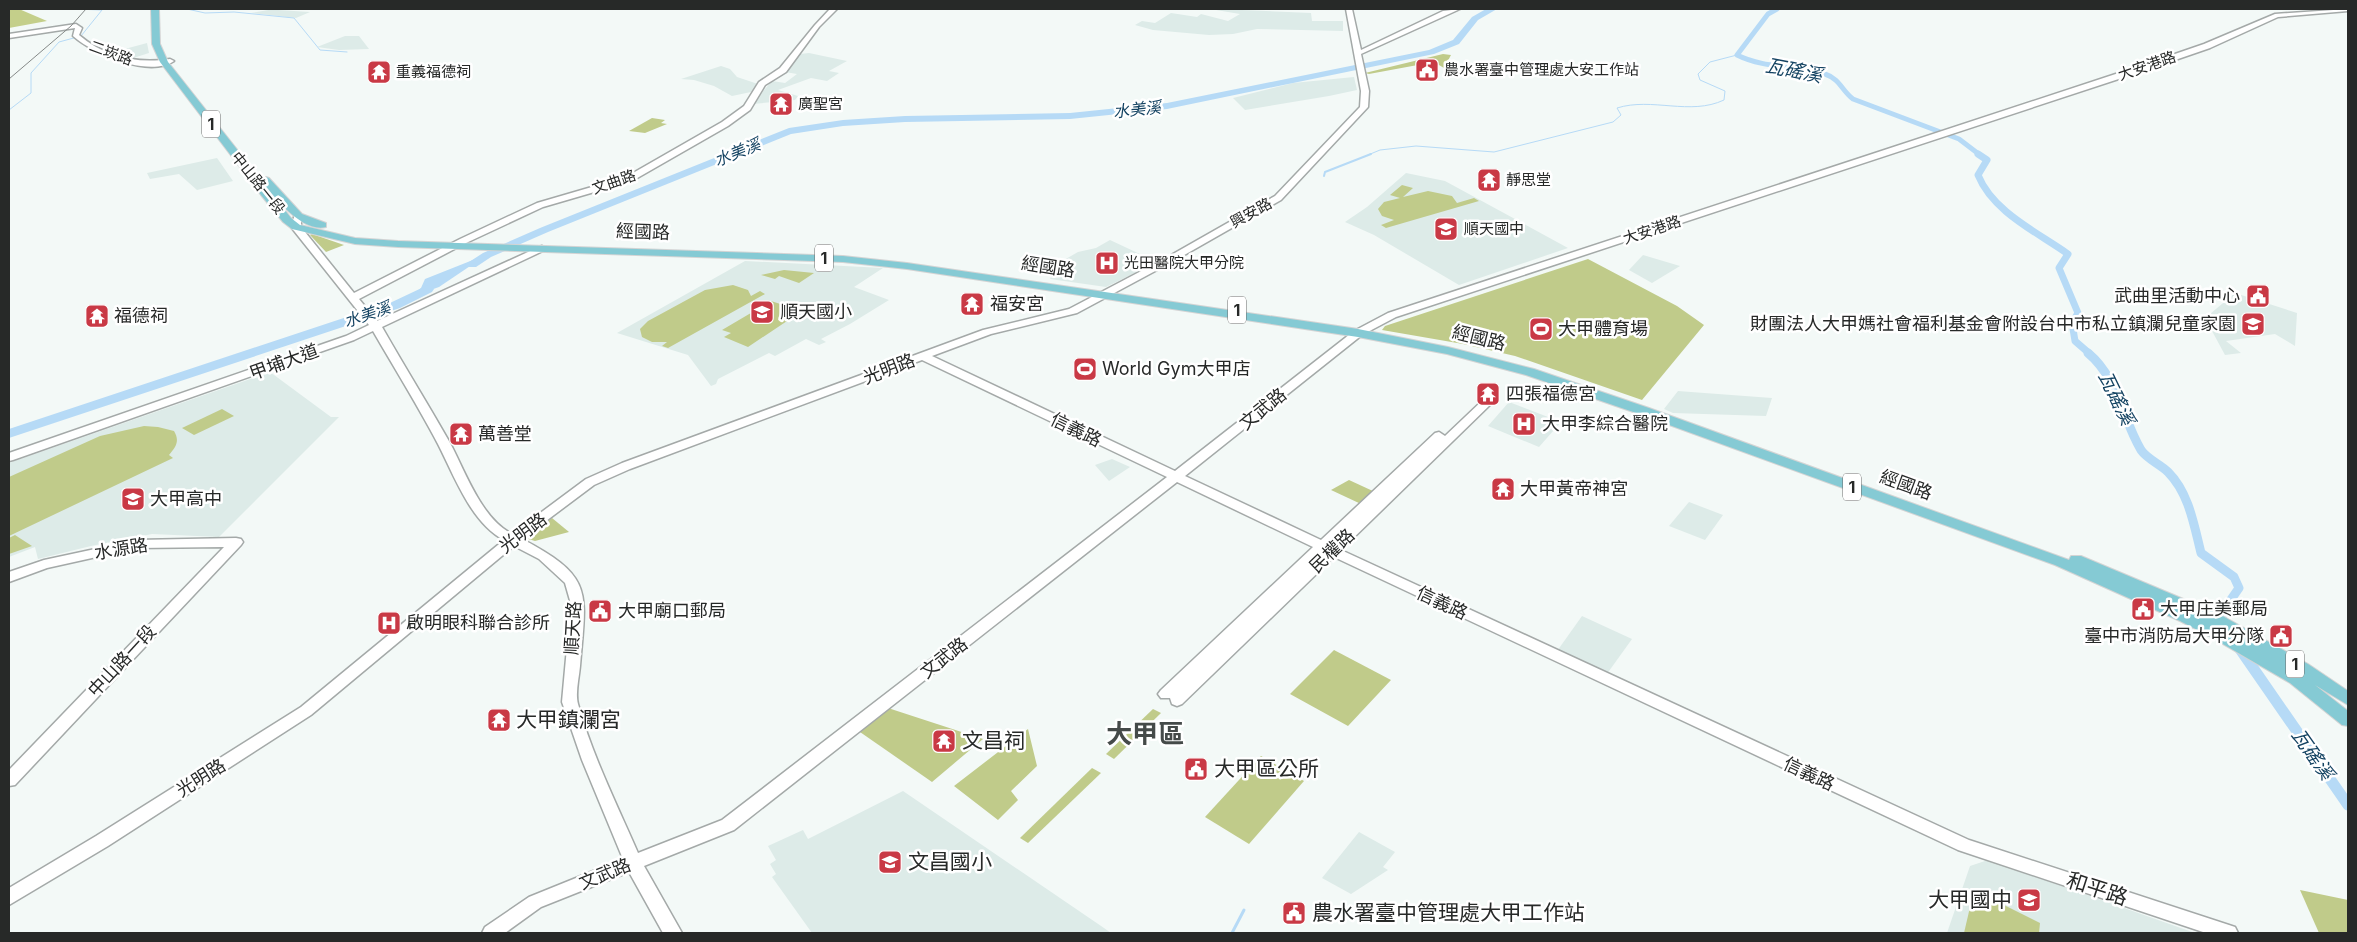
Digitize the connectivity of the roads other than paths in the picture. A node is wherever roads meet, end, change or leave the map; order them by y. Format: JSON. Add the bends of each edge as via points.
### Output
{"nodes":[{"id":1,"x":155,"y":9,"type":"edge"},
{"id":2,"x":162,"y":9,"type":"edge"},
{"id":3,"x":834,"y":9,"type":"edge"},
{"id":4,"x":1349,"y":9,"type":"edge"},
{"id":5,"x":1457,"y":9,"type":"edge"},
{"id":6,"x":2348,"y":9,"type":"edge"},
{"id":7,"x":9,"y":36,"type":"edge"},
{"id":8,"x":1357,"y":51,"type":"junction"},
{"id":9,"x":167,"y":62,"type":"junction"},
{"id":10,"x":297,"y":221,"type":"junction"},
{"id":11,"x":460,"y":244,"type":"junction"},
{"id":12,"x":538,"y":247,"type":"junction"},
{"id":13,"x":1106,"y":294,"type":"junction"},
{"id":14,"x":354,"y":301,"type":"junction"},
{"id":15,"x":374,"y":325,"type":"junction"},
{"id":16,"x":1362,"y":331,"type":"junction"},
{"id":17,"x":922,"y":356,"type":"junction"},
{"id":18,"x":1483,"y":400,"type":"dead end"},
{"id":19,"x":12,"y":458,"type":"edge"},
{"id":20,"x":1176,"y":478,"type":"junction"},
{"id":21,"x":514,"y":539,"type":"junction"},
{"id":22,"x":236,"y":542,"type":"joint"},
{"id":23,"x":1327,"y":549,"type":"junction"},
{"id":24,"x":9,"y":577,"type":"edge"},
{"id":25,"x":2234,"y":635,"type":"junction"},
{"id":26,"x":1171,"y":697,"type":"dead end"},
{"id":27,"x":2348,"y":699,"type":"edge"},
{"id":28,"x":2348,"y":720,"type":"edge"},
{"id":29,"x":9,"y":780,"type":"edge"},
{"id":30,"x":1964,"y":845,"type":"joint"},
{"id":31,"x":633,"y":862,"type":"junction"},
{"id":32,"x":9,"y":897,"type":"edge"},
{"id":33,"x":491,"y":933,"type":"edge"},
{"id":34,"x":673,"y":933,"type":"edge"},
{"id":35,"x":2230,"y":933,"type":"edge"}],
"edges":[{"from":1,"to":9,"type":"main road","name":"中山路一段","number":"1","via":[[156,44]]},
{"from":2,"to":9,"type":"main road","name":"中山路一段","number":"1"},
{"from":3,"to":11,"type":"street","name":"文曲路","via":[[783,70],[762,84],[737,117],[629,180],[540,205]]},
{"from":4,"to":8,"type":"street","name":"興安路"},
{"from":5,"to":8,"type":"street","via":[[1373,47]]},
{"from":6,"to":16,"type":"street","name":"大安港路","via":[[2277,15],[2206,46],[2143,68],[1392,315]]},
{"from":7,"to":9,"type":"street","name":"二崁路","via":[[76,26],[79,28],[74,35],[89,47],[126,61]]},
{"from":8,"to":13,"type":"street","name":"興安路","via":[[1365,100],[1360,113],[1278,198]]},
{"from":9,"to":10,"type":"main road","name":"中山路一段","number":"1","via":[[287,220]]},
{"from":10,"to":11,"type":"main road","number":"1","via":[[355,241]]},
{"from":10,"to":14,"type":"street","name":"中山路一段"},
{"from":11,"to":12,"type":"main road","number":"1"},
{"from":11,"to":12,"type":"main road","number":"1","via":[[495,242]]},
{"from":11,"to":14,"type":"street","name":"文曲路"},
{"from":12,"to":13,"type":"main road","name":"經國路","number":"1","via":[[843,259]]},
{"from":12,"to":15,"type":"street","name":"甲埔大道"},
{"from":13,"to":16,"type":"main road","name":"經國路","number":"1"},
{"from":13,"to":17,"type":"street","name":"光明路","via":[[1073,311],[987,332]]},
{"from":14,"to":15,"type":"street","name":"中山路一段"},
{"from":15,"to":19,"type":"street","name":"甲埔大道","via":[[211,391]]},
{"from":15,"to":21,"type":"street","name":"順天路","via":[[444,444],[466,489],[489,522],[500,533]]},
{"from":16,"to":20,"type":"street","name":"文武路"},
{"from":16,"to":25,"type":"main road","name":"經國路","number":"1","via":[[1491,361],[1644,411],[2060,562]]},
{"from":16,"to":25,"type":"main road","name":"經國路","number":"1","via":[[1449,345],[1534,366],[2064,554],[2213,618]]},
{"from":17,"to":20,"type":"street","name":"信義路"},
{"from":17,"to":21,"type":"street","name":"光明路","via":[[605,475],[590,482]]},
{"from":18,"to":23,"type":"street","name":"民權路"},
{"from":20,"to":23,"type":"street","name":"信義路"},
{"from":20,"to":31,"type":"street","name":"文武路","via":[[728,824]]},
{"from":21,"to":31,"type":"street","name":"順天路","via":[[566,572],[572,582],[578,604],[570,702],[590,760]]},
{"from":21,"to":32,"type":"street","name":"光明路","via":[[306,711]]},
{"from":22,"to":24,"type":"street","name":"水源路","via":[[137,544],[44,564]]},
{"from":22,"to":29,"type":"street","name":"中山路一段"},
{"from":23,"to":26,"type":"street","name":"民權路"},
{"from":23,"to":30,"type":"street","name":"信義路"},
{"from":25,"to":27,"type":"main road","name":"經國路","number":"1"},
{"from":25,"to":28,"type":"main road","name":"經國路","number":"1","via":[[2252,653],[2296,679]]},
{"from":30,"to":35,"type":"street","name":"和平路"},
{"from":31,"to":33,"type":"street","name":"文武路","via":[[535,902]]},
{"from":31,"to":34,"type":"street","name":"順天路"}]}
